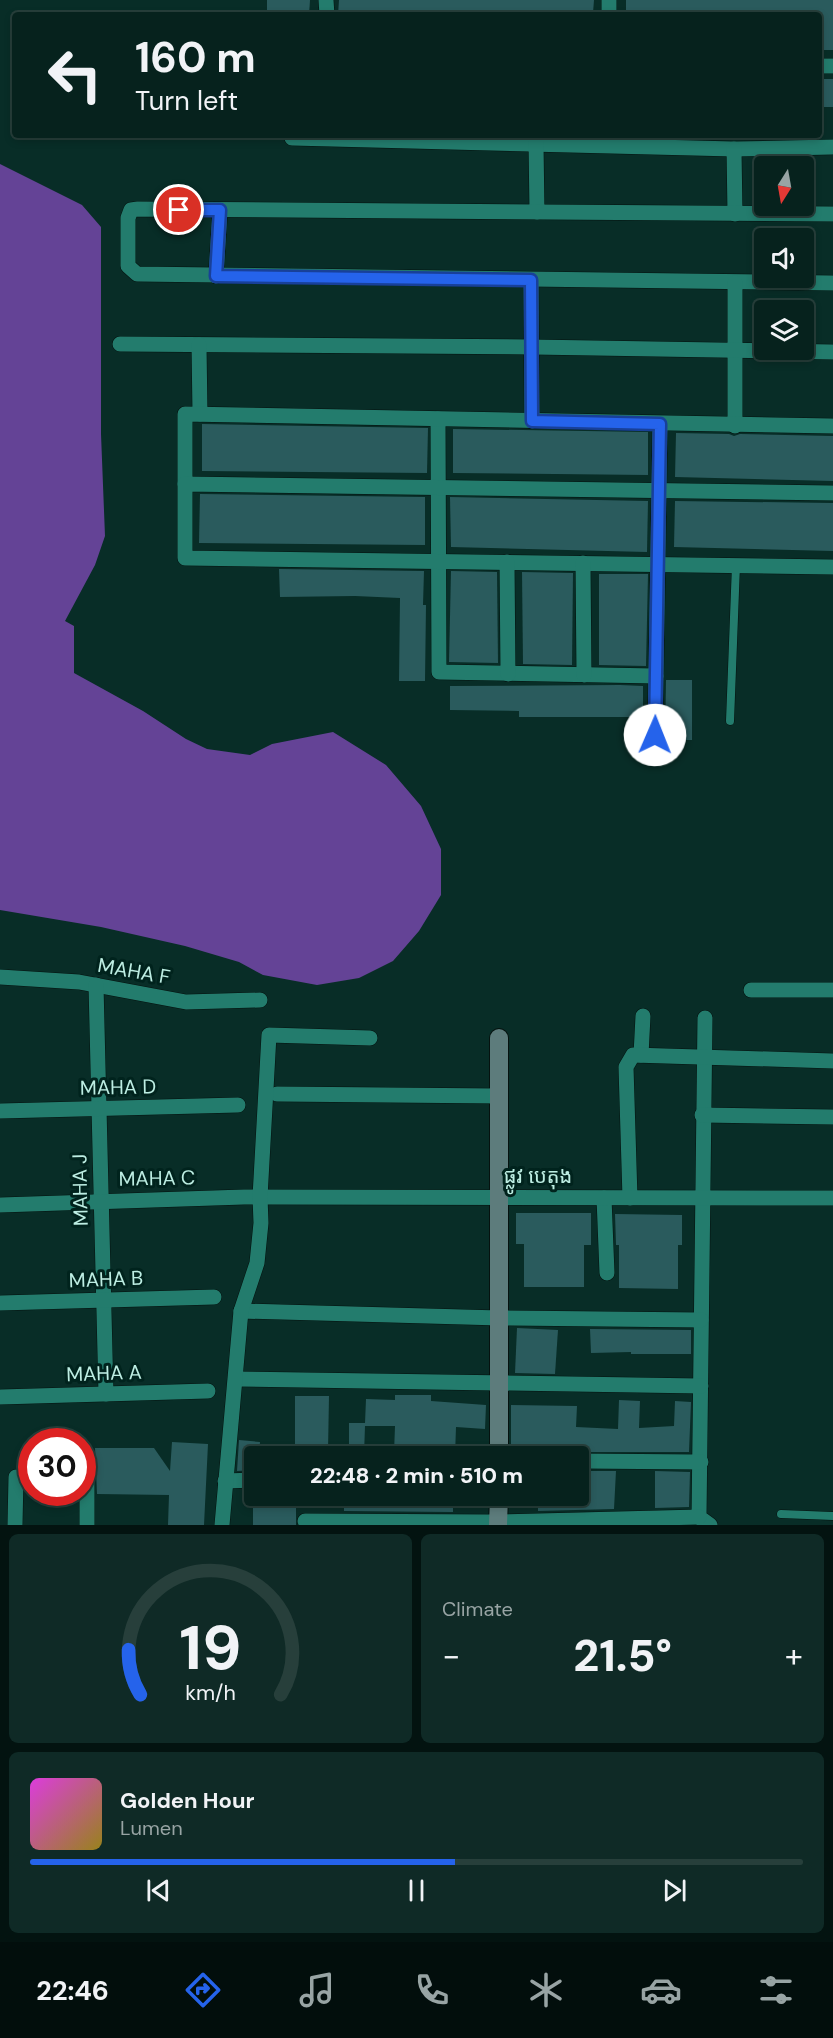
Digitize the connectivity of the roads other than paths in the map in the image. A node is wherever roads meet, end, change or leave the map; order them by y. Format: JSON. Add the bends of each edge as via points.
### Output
{"nodes":[{"id":1,"x":292,"y":138,"type":"dead end"},
{"id":2,"x":536,"y":143,"type":"junction"},
{"id":3,"x":833,"y":147,"type":"edge"},
{"id":4,"x":734,"y":148,"type":"junction"},
{"id":5,"x":220,"y":210,"type":"junction"},
{"id":6,"x":537,"y":212,"type":"junction"},
{"id":7,"x":735,"y":214,"type":"junction"},
{"id":8,"x":833,"y":214,"type":"edge"},
{"id":9,"x":216,"y":276,"type":"junction"},
{"id":10,"x":531,"y":280,"type":"junction"},
{"id":11,"x":735,"y":283,"type":"junction"},
{"id":12,"x":833,"y":283,"type":"edge"},
{"id":13,"x":120,"y":344,"type":"dead end"},
{"id":14,"x":199,"y":345,"type":"junction"},
{"id":15,"x":532,"y":347,"type":"junction"},
{"id":16,"x":734,"y":351,"type":"junction"},
{"id":17,"x":833,"y":352,"type":"edge"},
{"id":18,"x":200,"y":414,"type":"junction"},
{"id":19,"x":438,"y":419,"type":"junction"},
{"id":20,"x":532,"y":421,"type":"junction"},
{"id":21,"x":660,"y":424,"type":"junction"},
{"id":22,"x":735,"y":426,"type":"junction"},
{"id":23,"x":833,"y":426,"type":"edge"},
{"id":24,"x":185,"y":484,"type":"junction"},
{"id":25,"x":438,"y":488,"type":"junction"},
{"id":26,"x":659,"y":491,"type":"junction"},
{"id":27,"x":833,"y":493,"type":"edge"},
{"id":28,"x":438,"y":561,"type":"junction"},
{"id":29,"x":507,"y":562,"type":"junction"},
{"id":30,"x":583,"y":563,"type":"junction"},
{"id":31,"x":658,"y":564,"type":"junction"},
{"id":32,"x":736,"y":565,"type":"junction"},
{"id":33,"x":833,"y":567,"type":"edge"},
{"id":34,"x":508,"y":674,"type":"junction"},
{"id":35,"x":584,"y":675,"type":"junction"},
{"id":36,"x":656,"y":676,"type":"junction"},
{"id":37,"x":730,"y":721,"type":"dead end"},
{"id":38,"x":655,"y":735,"type":"dead end"},
{"id":39,"x":0,"y":977,"type":"edge"},
{"id":40,"x":96,"y":986,"type":"junction"},
{"id":41,"x":751,"y":990,"type":"dead end"},
{"id":42,"x":833,"y":990,"type":"edge"},
{"id":43,"x":260,"y":1000,"type":"dead end"},
{"id":44,"x":643,"y":1016,"type":"dead end"},
{"id":45,"x":705,"y":1018,"type":"dead end"},
{"id":46,"x":370,"y":1038,"type":"dead end"},
{"id":47,"x":499,"y":1038,"type":"dead end"},
{"id":48,"x":641,"y":1055,"type":"junction"},
{"id":49,"x":704,"y":1058,"type":"junction"},
{"id":50,"x":833,"y":1061,"type":"edge"},
{"id":51,"x":278,"y":1094,"type":"dead end"},
{"id":52,"x":499,"y":1096,"type":"junction"},
{"id":53,"x":238,"y":1105,"type":"dead end"},
{"id":54,"x":99,"y":1109,"type":"junction"},
{"id":55,"x":0,"y":1111,"type":"edge"},
{"id":56,"x":702,"y":1115,"type":"junction"},
{"id":57,"x":833,"y":1117,"type":"edge"},
{"id":58,"x":244,"y":1197,"type":"joint"},
{"id":59,"x":260,"y":1197,"type":"junction"},
{"id":60,"x":500,"y":1197,"type":"junction"},
{"id":61,"x":604,"y":1198,"type":"junction"},
{"id":62,"x":630,"y":1198,"type":"junction"},
{"id":63,"x":702,"y":1198,"type":"junction"},
{"id":64,"x":833,"y":1198,"type":"edge"},
{"id":65,"x":101,"y":1200,"type":"junction"},
{"id":66,"x":0,"y":1205,"type":"edge"},
{"id":67,"x":607,"y":1273,"type":"dead end"},
{"id":68,"x":213,"y":1297,"type":"dead end"},
{"id":69,"x":104,"y":1300,"type":"junction"},
{"id":70,"x":0,"y":1303,"type":"edge"},
{"id":71,"x":241,"y":1311,"type":"junction"},
{"id":72,"x":500,"y":1318,"type":"junction"},
{"id":73,"x":701,"y":1320,"type":"junction"},
{"id":74,"x":236,"y":1379,"type":"junction"},
{"id":75,"x":500,"y":1384,"type":"junction"},
{"id":76,"x":701,"y":1386,"type":"junction"},
{"id":77,"x":208,"y":1391,"type":"dead end"},
{"id":78,"x":106,"y":1394,"type":"junction"},
{"id":79,"x":0,"y":1397,"type":"edge"},
{"id":80,"x":499,"y":1446,"type":"edge"},
{"id":81,"x":589,"y":1461,"type":"edge"},
{"id":82,"x":701,"y":1462,"type":"junction"},
{"id":83,"x":16,"y":1478,"type":"dead end"},
{"id":84,"x":244,"y":1480,"type":"edge"},
{"id":85,"x":225,"y":1481,"type":"junction"},
{"id":86,"x":87,"y":1506,"type":"edge"},
{"id":87,"x":499,"y":1506,"type":"edge"},
{"id":88,"x":781,"y":1514,"type":"dead end"},
{"id":89,"x":833,"y":1516,"type":"edge"},
{"id":90,"x":305,"y":1521,"type":"dead end"},
{"id":91,"x":705,"y":1521,"type":"edge"},
{"id":92,"x":498,"y":1524,"type":"edge"},
{"id":93,"x":15,"y":1525,"type":"edge"},
{"id":94,"x":87,"y":1525,"type":"edge"},
{"id":95,"x":222,"y":1525,"type":"edge"}],
"edges":[{"from":1,"to":2,"type":"street"},
{"from":2,"to":4,"type":"street"},
{"from":2,"to":6,"type":"street"},
{"from":3,"to":4,"type":"street"},
{"from":4,"to":7,"type":"street"},
{"from":5,"to":6,"type":"street"},
{"from":5,"to":9,"type":"street"},
{"from":5,"to":9,"type":"street","via":[[138,209],[131,210],[128,218],[128,266],[137,274]]},
{"from":6,"to":7,"type":"street"},
{"from":7,"to":8,"type":"street"},
{"from":9,"to":10,"type":"street"},
{"from":10,"to":11,"type":"street"},
{"from":10,"to":15,"type":"street"},
{"from":11,"to":12,"type":"street"},
{"from":11,"to":16,"type":"street"},
{"from":13,"to":14,"type":"street"},
{"from":14,"to":15,"type":"street"},
{"from":14,"to":18,"type":"street"},
{"from":15,"to":16,"type":"street"},
{"from":15,"to":20,"type":"street"},
{"from":16,"to":17,"type":"street"},
{"from":16,"to":22,"type":"street"},
{"from":18,"to":19,"type":"street"},
{"from":18,"to":24,"type":"street","via":[[185,414]]},
{"from":19,"to":20,"type":"street"},
{"from":19,"to":25,"type":"street"},
{"from":20,"to":21,"type":"street"},
{"from":21,"to":22,"type":"street"},
{"from":21,"to":26,"type":"street"},
{"from":22,"to":23,"type":"street"},
{"from":24,"to":25,"type":"street"},
{"from":24,"to":28,"type":"street","via":[[185,558]]},
{"from":25,"to":26,"type":"street"},
{"from":25,"to":28,"type":"street"},
{"from":26,"to":27,"type":"street"},
{"from":26,"to":31,"type":"street"},
{"from":28,"to":29,"type":"street"},
{"from":28,"to":34,"type":"street","via":[[438,672]]},
{"from":29,"to":30,"type":"street"},
{"from":29,"to":34,"type":"street"},
{"from":30,"to":31,"type":"street"},
{"from":30,"to":35,"type":"street"},
{"from":31,"to":32,"type":"street"},
{"from":31,"to":36,"type":"street"},
{"from":32,"to":33,"type":"street"},
{"from":32,"to":37,"type":"lane"},
{"from":34,"to":35,"type":"street"},
{"from":35,"to":36,"type":"street"},
{"from":36,"to":38,"type":"street"},
{"from":39,"to":40,"type":"street","name":"MAHA F"},
{"from":40,"to":43,"type":"street","name":"MAHA F","via":[[186,1002]]},
{"from":40,"to":54,"type":"street","name":"MAHA J"},
{"from":41,"to":42,"type":"street"},
{"from":44,"to":48,"type":"street"},
{"from":45,"to":49,"type":"street"},
{"from":46,"to":59,"type":"street","via":[[269,1035]]},
{"from":47,"to":52,"type":"street"},
{"from":48,"to":49,"type":"street"},
{"from":48,"to":62,"type":"street","via":[[633,1055],[626,1066]]},
{"from":49,"to":50,"type":"street"},
{"from":49,"to":56,"type":"street"},
{"from":51,"to":52,"type":"street"},
{"from":52,"to":60,"type":"street"},
{"from":53,"to":54,"type":"street","name":"MAHA D"},
{"from":54,"to":55,"type":"street","name":"MAHA D"},
{"from":54,"to":65,"type":"street","name":"MAHA J"},
{"from":56,"to":57,"type":"street"},
{"from":56,"to":63,"type":"street"},
{"from":58,"to":59,"type":"street","name":"ផ្លូវ បេតុង"},
{"from":58,"to":65,"type":"street","name":"MAHA C"},
{"from":59,"to":60,"type":"street","name":"ផ្លូវ បេតុង"},
{"from":59,"to":71,"type":"street","via":[[257,1263]]},
{"from":60,"to":61,"type":"street","name":"ផ្លូវ បេតុង"},
{"from":60,"to":72,"type":"street"},
{"from":61,"to":62,"type":"street","name":"ផ្លូវ បេតុង"},
{"from":61,"to":67,"type":"street"},
{"from":62,"to":63,"type":"street","name":"ផ្លូវ បេតុង"},
{"from":63,"to":64,"type":"street","name":"ផ្លូវ បេតុង"},
{"from":63,"to":73,"type":"street"},
{"from":65,"to":66,"type":"street","name":"MAHA C"},
{"from":65,"to":69,"type":"street","name":"MAHA J"},
{"from":68,"to":69,"type":"street","name":"MAHA B"},
{"from":69,"to":70,"type":"street","name":"MAHA B"},
{"from":69,"to":78,"type":"street","name":"MAHA J"},
{"from":71,"to":72,"type":"street"},
{"from":71,"to":74,"type":"street"},
{"from":72,"to":73,"type":"street"},
{"from":72,"to":75,"type":"street"},
{"from":73,"to":76,"type":"street"},
{"from":74,"to":75,"type":"street"},
{"from":74,"to":85,"type":"street"},
{"from":75,"to":76,"type":"street"},
{"from":75,"to":80,"type":"street"},
{"from":76,"to":82,"type":"street"},
{"from":77,"to":78,"type":"street","name":"MAHA A"},
{"from":78,"to":79,"type":"street","name":"MAHA A"},
{"from":81,"to":82,"type":"street"},
{"from":82,"to":91,"type":"street"},
{"from":83,"to":93,"type":"street"},
{"from":84,"to":85,"type":"street"},
{"from":85,"to":95,"type":"street"},
{"from":86,"to":94,"type":"street"},
{"from":87,"to":92,"type":"street"},
{"from":88,"to":89,"type":"lane"},
{"from":90,"to":92,"type":"street"},
{"from":91,"to":92,"type":"street"}]}
